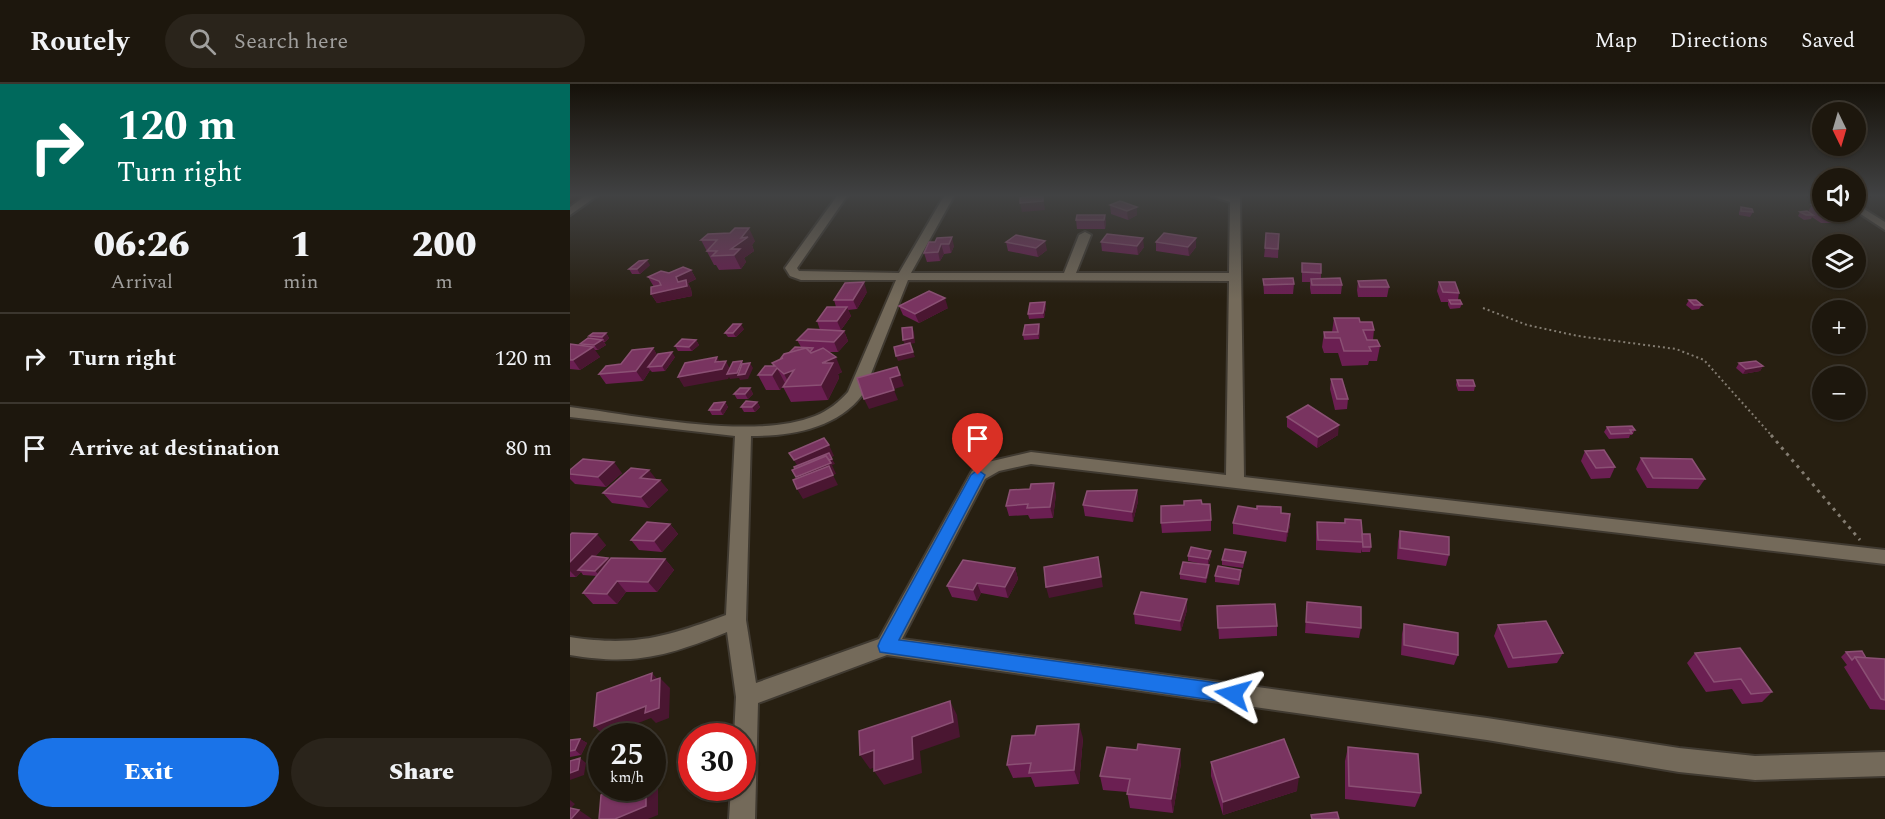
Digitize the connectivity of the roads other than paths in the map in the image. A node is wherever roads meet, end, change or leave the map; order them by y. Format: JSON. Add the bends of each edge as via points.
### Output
{"nodes":[{"id":1,"x":817,"y":230,"type":"edge"},
{"id":2,"x":929,"y":230,"type":"edge"},
{"id":3,"x":1235,"y":230,"type":"edge"},
{"id":4,"x":1085,"y":235,"type":"dead end"},
{"id":5,"x":1070,"y":274,"type":"junction"},
{"id":6,"x":904,"y":275,"type":"junction"},
{"id":7,"x":1235,"y":277,"type":"junction"},
{"id":8,"x":570,"y":412,"type":"edge"},
{"id":9,"x":743,"y":432,"type":"junction"},
{"id":10,"x":1235,"y":482,"type":"junction"},
{"id":11,"x":1879,"y":556,"type":"edge"},
{"id":12,"x":736,"y":620,"type":"junction"},
{"id":13,"x":570,"y":646,"type":"edge"},
{"id":14,"x":886,"y":646,"type":"junction"},
{"id":15,"x":747,"y":697,"type":"junction"},
{"id":16,"x":1885,"y":764,"type":"edge"},
{"id":17,"x":742,"y":819,"type":"edge"}],
"edges":[{"from":1,"to":6,"type":"street","via":[[791,268],[794,273]]},
{"from":2,"to":6,"type":"street"},
{"from":3,"to":7,"type":"street"},
{"from":4,"to":5,"type":"street"},
{"from":5,"to":6,"type":"street"},
{"from":5,"to":7,"type":"street"},
{"from":6,"to":9,"type":"street","via":[[855,394],[845,405],[818,421],[796,427]]},
{"from":7,"to":10,"type":"street"},
{"from":8,"to":9,"type":"street"},
{"from":9,"to":12,"type":"street"},
{"from":10,"to":11,"type":"street"},
{"from":10,"to":14,"type":"street","via":[[1031,458],[994,466],[978,475]]},
{"from":12,"to":13,"type":"street","via":[[644,651]]},
{"from":12,"to":15,"type":"street"},
{"from":14,"to":15,"type":"street"},
{"from":14,"to":16,"type":"street","via":[[1487,729],[1679,760],[1755,768]]},
{"from":15,"to":17,"type":"street"}]}
